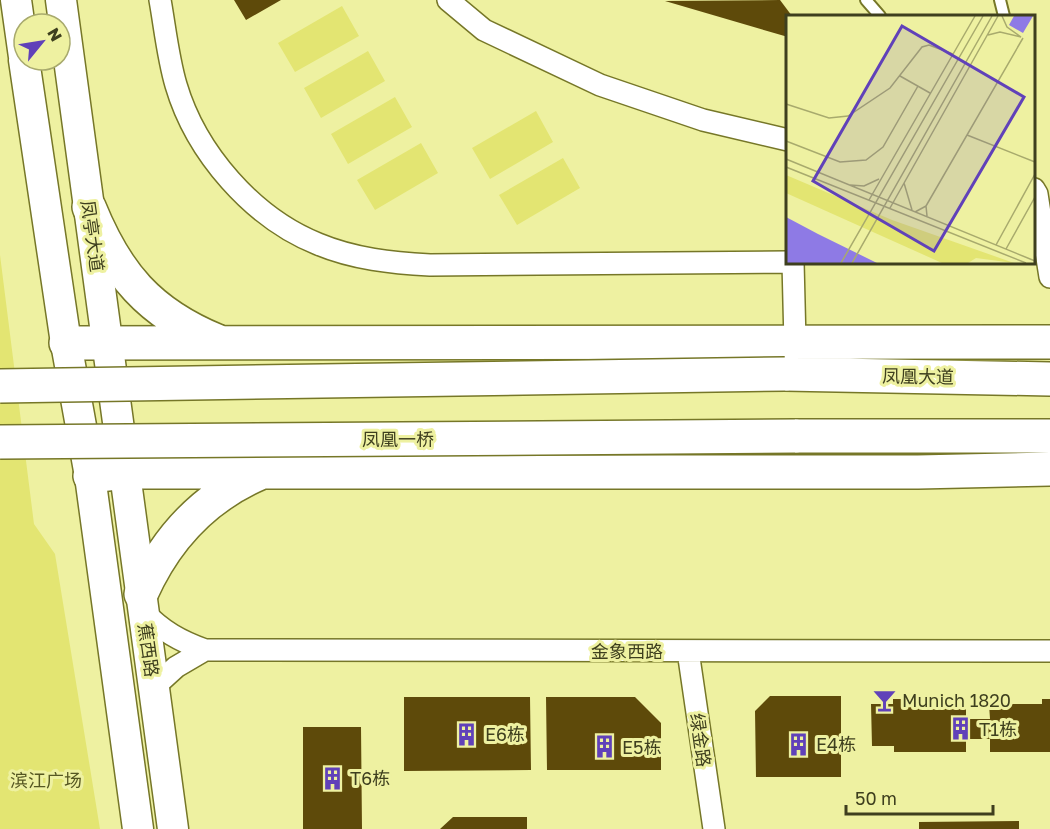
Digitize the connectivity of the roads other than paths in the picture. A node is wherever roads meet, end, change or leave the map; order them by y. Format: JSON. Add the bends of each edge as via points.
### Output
{"nodes":[{"id":1,"x":61,"y":0,"type":"edge"},
{"id":2,"x":160,"y":0,"type":"edge"},
{"id":3,"x":448,"y":0,"type":"edge"},
{"id":4,"x":866,"y":0,"type":"edge"},
{"id":5,"x":1000,"y":0,"type":"edge"},
{"id":6,"x":879,"y":15,"type":"edge"},
{"id":7,"x":1004,"y":15,"type":"edge"},
{"id":8,"x":26,"y":72,"type":"edge"},
{"id":9,"x":786,"y":140,"type":"edge"},
{"id":10,"x":1035,"y":186,"type":"edge"},
{"id":11,"x":89,"y":207,"type":"junction"},
{"id":12,"x":786,"y":262,"type":"edge"},
{"id":13,"x":793,"y":264,"type":"edge"},
{"id":14,"x":1050,"y":276,"type":"edge"},
{"id":15,"x":1050,"y":342,"type":"edge"},
{"id":16,"x":66,"y":343,"type":"junction"},
{"id":17,"x":795,"y":343,"type":"junction"},
{"id":18,"x":107,"y":344,"type":"junction"},
{"id":19,"x":224,"y":344,"type":"junction"},
{"id":20,"x":1050,"y":379,"type":"edge"},
{"id":21,"x":0,"y":386,"type":"edge"},
{"id":22,"x":1050,"y":436,"type":"edge"},
{"id":23,"x":0,"y":442,"type":"edge"},
{"id":24,"x":1050,"y":469,"type":"edge"},
{"id":25,"x":125,"y":472,"type":"junction"},
{"id":26,"x":264,"y":472,"type":"junction"},
{"id":27,"x":90,"y":476,"type":"junction"},
{"id":28,"x":143,"y":603,"type":"junction"},
{"id":29,"x":205,"y":650,"type":"junction"},
{"id":30,"x":688,"y":651,"type":"junction"},
{"id":31,"x":1050,"y":651,"type":"edge"},
{"id":32,"x":154,"y":687,"type":"junction"},
{"id":33,"x":138,"y":829,"type":"edge"},
{"id":34,"x":173,"y":829,"type":"edge"},
{"id":35,"x":714,"y":829,"type":"edge"}],
"edges":[{"from":1,"to":11,"type":"street","name":"凤亭大道"},
{"from":2,"to":12,"type":"street","via":[[176,85],[207,149],[252,202],[319,245],[380,262],[430,265]]},
{"from":3,"to":9,"type":"street","via":[[484,30],[600,85],[703,120]]},
{"from":4,"to":6,"type":"lane"},
{"from":5,"to":7,"type":"lane"},
{"from":8,"to":16,"type":"street"},
{"from":10,"to":14,"type":"street"},
{"from":11,"to":18,"type":"street","name":"凤亭大道"},
{"from":11,"to":19,"type":"main road","via":[[104,244],[126,277],[154,306],[187,328]]},
{"from":13,"to":17,"type":"street"},
{"from":15,"to":17,"type":"main road"},
{"from":16,"to":18,"type":"main road"},
{"from":16,"to":27,"type":"street"},
{"from":17,"to":19,"type":"main road"},
{"from":18,"to":19,"type":"main road"},
{"from":18,"to":25,"type":"street","name":"凤亭大道"},
{"from":20,"to":21,"type":"main road","name":"凤凰大道","bridge":true,"via":[[785,374]]},
{"from":22,"to":23,"type":"main road","name":"凤凰一桥","bridge":true},
{"from":24,"to":26,"type":"main road"},
{"from":25,"to":26,"type":"main road"},
{"from":25,"to":27,"type":"main road"},
{"from":25,"to":28,"type":"street","name":"蕉西路"},
{"from":26,"to":28,"type":"main road","via":[[224,492],[189,520],[161,555]]},
{"from":27,"to":33,"type":"street","name":"蕉西路"},
{"from":28,"to":29,"type":"street","via":[[156,625],[179,641]]},
{"from":28,"to":32,"type":"street","name":"蕉西路"},
{"from":29,"to":30,"type":"street","name":"金象西路"},
{"from":29,"to":32,"type":"street","via":[[176,667]]},
{"from":30,"to":31,"type":"street","name":"金象西路"},
{"from":30,"to":35,"type":"street","name":"绿金路"},
{"from":32,"to":34,"type":"street","name":"蕉西路"}]}
